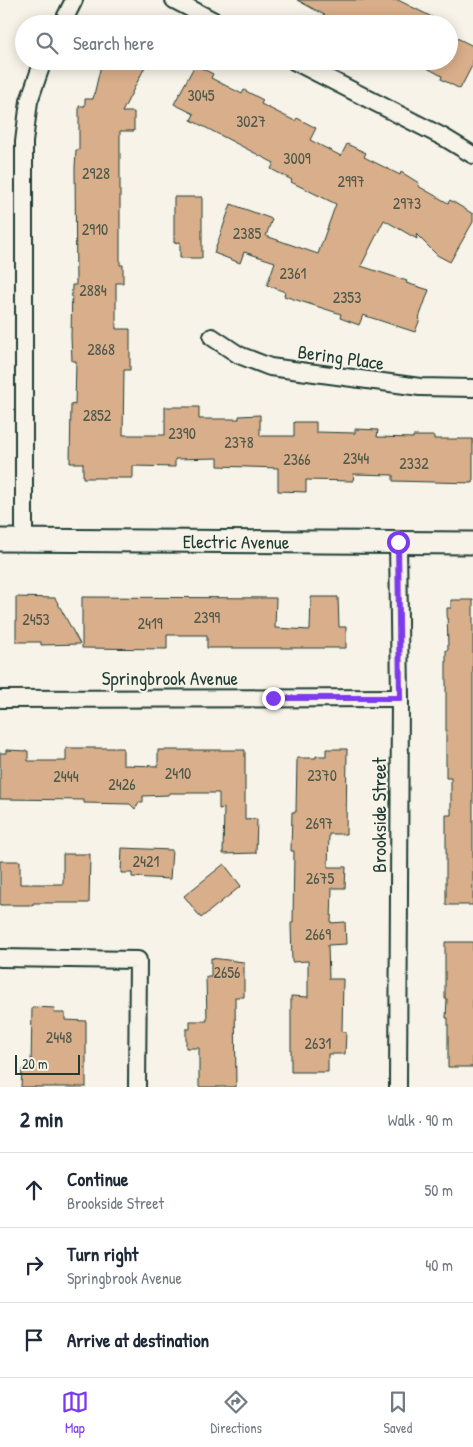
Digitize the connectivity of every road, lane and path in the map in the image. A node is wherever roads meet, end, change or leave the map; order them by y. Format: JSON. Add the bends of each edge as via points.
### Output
{"nodes":[{"id":1,"x":74,"y":0,"type":"edge"},
{"id":2,"x":174,"y":0,"type":"edge"},
{"id":3,"x":66,"y":15,"type":"edge"},
{"id":4,"x":203,"y":15,"type":"edge"},
{"id":5,"x":40,"y":70,"type":"edge"},
{"id":6,"x":312,"y":70,"type":"edge"},
{"id":7,"x":473,"y":155,"type":"edge"},
{"id":8,"x":212,"y":337,"type":"dead end"},
{"id":9,"x":473,"y":388,"type":"edge"},
{"id":10,"x":0,"y":540,"type":"edge"},
{"id":11,"x":24,"y":540,"type":"junction"},
{"id":12,"x":398,"y":542,"type":"junction"},
{"id":13,"x":473,"y":543,"type":"edge"},
{"id":14,"x":400,"y":698,"type":"junction"},
{"id":15,"x":0,"y":699,"type":"edge"},
{"id":16,"x":0,"y":958,"type":"edge"},
{"id":17,"x":137,"y":1087,"type":"edge"},
{"id":18,"x":398,"y":1087,"type":"edge"}],
"edges":[{"from":1,"to":3,"type":"street"},
{"from":2,"to":4,"type":"street"},
{"from":5,"to":11,"type":"street","via":[[29,101],[24,142]]},
{"from":6,"to":7,"type":"street"},
{"from":8,"to":9,"type":"street","name":"Bering Place","via":[[238,355],[270,367],[420,387]]},
{"from":10,"to":11,"type":"street","name":"Electric Avenue"},
{"from":11,"to":12,"type":"street","name":"Electric Avenue"},
{"from":12,"to":13,"type":"street","name":"Electric Avenue"},
{"from":12,"to":14,"type":"street","name":"Brookside Street"},
{"from":14,"to":15,"type":"street","name":"Springbrook Avenue"},
{"from":14,"to":18,"type":"street","name":"Brookside Street"},
{"from":16,"to":17,"type":"street","via":[[138,960]]}]}
